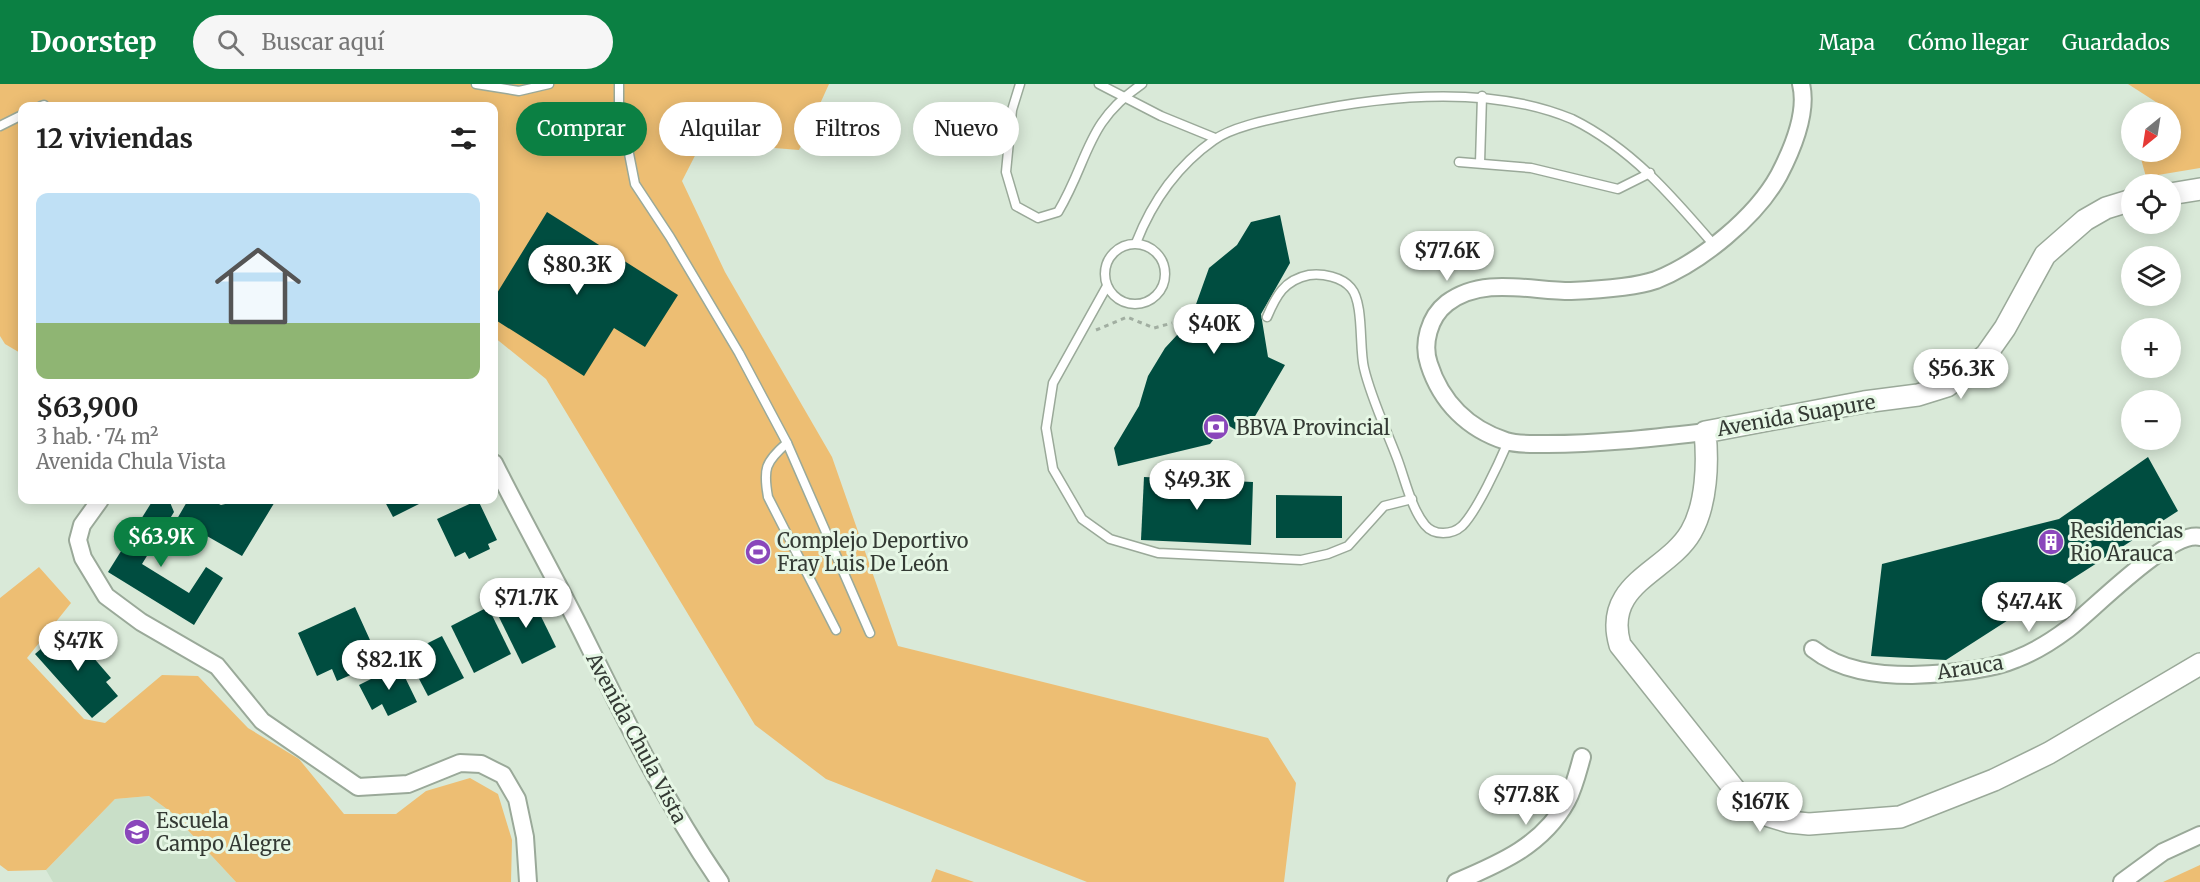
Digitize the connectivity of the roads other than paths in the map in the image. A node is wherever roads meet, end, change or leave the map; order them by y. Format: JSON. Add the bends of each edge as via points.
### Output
{"nodes":[{"id":1,"x":476,"y":84,"type":"edge"},
{"id":2,"x":549,"y":84,"type":"edge"},
{"id":3,"x":619,"y":84,"type":"edge"},
{"id":4,"x":1020,"y":84,"type":"edge"},
{"id":5,"x":1100,"y":84,"type":"edge"},
{"id":6,"x":1142,"y":84,"type":"edge"},
{"id":7,"x":1801,"y":84,"type":"edge"},
{"id":8,"x":1482,"y":96,"type":"junction"},
{"id":9,"x":1122,"y":98,"type":"junction"},
{"id":10,"x":18,"y":117,"type":"edge"},
{"id":11,"x":0,"y":126,"type":"edge"},
{"id":12,"x":1215,"y":138,"type":"junction"},
{"id":13,"x":1459,"y":162,"type":"dead end"},
{"id":14,"x":1480,"y":163,"type":"junction"},
{"id":15,"x":1650,"y":173,"type":"junction"},
{"id":16,"x":2200,"y":189,"type":"edge"},
{"id":17,"x":2181,"y":192,"type":"edge"},
{"id":18,"x":2121,"y":203,"type":"edge"},
{"id":19,"x":1136,"y":243,"type":"junction"},
{"id":20,"x":1714,"y":245,"type":"junction"},
{"id":21,"x":1107,"y":286,"type":"junction"},
{"id":22,"x":1267,"y":317,"type":"dead end"},
{"id":23,"x":1705,"y":432,"type":"junction"},
{"id":24,"x":1508,"y":442,"type":"junction"},
{"id":25,"x":787,"y":443,"type":"junction"},
{"id":26,"x":498,"y":472,"type":"edge"},
{"id":27,"x":1412,"y":499,"type":"junction"},
{"id":28,"x":97,"y":504,"type":"edge"},
{"id":29,"x":2200,"y":537,"type":"edge"},
{"id":30,"x":836,"y":630,"type":"dead end"},
{"id":31,"x":870,"y":633,"type":"dead end"},
{"id":32,"x":1813,"y":649,"type":"dead end"},
{"id":33,"x":2200,"y":664,"type":"edge"},
{"id":34,"x":1582,"y":757,"type":"dead end"},
{"id":35,"x":2200,"y":835,"type":"edge"},
{"id":36,"x":528,"y":882,"type":"edge"},
{"id":37,"x":720,"y":882,"type":"edge"},
{"id":38,"x":1456,"y":882,"type":"edge"},
{"id":39,"x":2122,"y":882,"type":"edge"}],
"edges":[{"from":1,"to":2,"type":"lane","via":[[519,91]]},
{"from":3,"to":25,"type":"lane","via":[[619,103],[636,184],[739,353]]},
{"from":4,"to":9,"type":"lane","via":[[1012,110],[1006,172],[1016,206],[1038,218],[1058,212],[1075,183],[1097,126]]},
{"from":5,"to":9,"type":"lane"},
{"from":6,"to":9,"type":"lane"},
{"from":7,"to":20,"type":"street","via":[[1799,122],[1768,194]]},
{"from":8,"to":12,"type":"lane","via":[[1441,94],[1331,106],[1268,120]]},
{"from":8,"to":14,"type":"lane"},
{"from":8,"to":15,"type":"lane","via":[[1533,104],[1572,119],[1616,144]]},
{"from":9,"to":12,"type":"lane"},
{"from":10,"to":11,"type":"lane"},
{"from":12,"to":19,"type":"lane","via":[[1174,176],[1149,211]]},
{"from":13,"to":14,"type":"lane"},
{"from":14,"to":15,"type":"lane","via":[[1532,168],[1618,189]]},
{"from":15,"to":20,"type":"lane"},
{"from":16,"to":17,"type":"street"},
{"from":18,"to":23,"type":"street","name":"Avenida Suapure","via":[[2085,220],[2045,255],[1986,355],[1947,386],[1918,395]]},
{"from":19,"to":21,"type":"lane","via":[[1125,245],[1109,259]]},
{"from":19,"to":21,"type":"lane","via":[[1147,246],[1163,261],[1166,276],[1161,291],[1147,302],[1135,304],[1117,298]]},
{"from":20,"to":24,"type":"street","via":[[1695,260],[1655,280],[1571,291],[1497,287],[1473,290],[1445,305],[1427,335],[1426,355],[1439,391],[1465,420]]},
{"from":21,"to":27,"type":"lane","via":[[1053,383],[1046,428],[1053,469],[1082,519],[1110,539],[1158,553],[1301,560],[1348,546],[1384,506]]},
{"from":22,"to":27,"type":"lane","via":[[1278,292],[1296,278],[1314,274],[1336,278],[1352,288],[1365,370]]},
{"from":23,"to":24,"type":"street","via":[[1591,444]]},
{"from":23,"to":33,"type":"street","name":"Avenida Suapure","via":[[1707,459],[1700,506],[1691,531],[1674,552],[1635,584],[1615,625],[1620,645],[1739,795],[1769,816],[1789,822],[1828,824],[1900,817],[1994,780],[2040,757]]},
{"from":24,"to":27,"type":"lane","via":[[1494,475],[1461,526],[1444,534],[1434,532],[1425,526]]},
{"from":25,"to":30,"type":"lane","via":[[769,462],[764,476],[768,497]]},
{"from":25,"to":31,"type":"lane"},
{"from":26,"to":37,"type":"street","name":"Avenida Chula Vista","via":[[638,748]]},
{"from":28,"to":36,"type":"street","via":[[82,525],[78,540],[83,558],[106,596],[141,622],[217,666],[262,721],[358,787],[408,784],[460,763],[481,764],[503,775],[517,799]]},
{"from":29,"to":32,"type":"street","name":"Arauca","via":[[2181,538],[2154,555],[2069,628],[2015,660],[1947,673],[1902,675],[1843,667]]},
{"from":34,"to":38,"type":"street","via":[[1568,799],[1550,828],[1525,849]]},
{"from":35,"to":39,"type":"street","via":[[2163,852]]}]}
